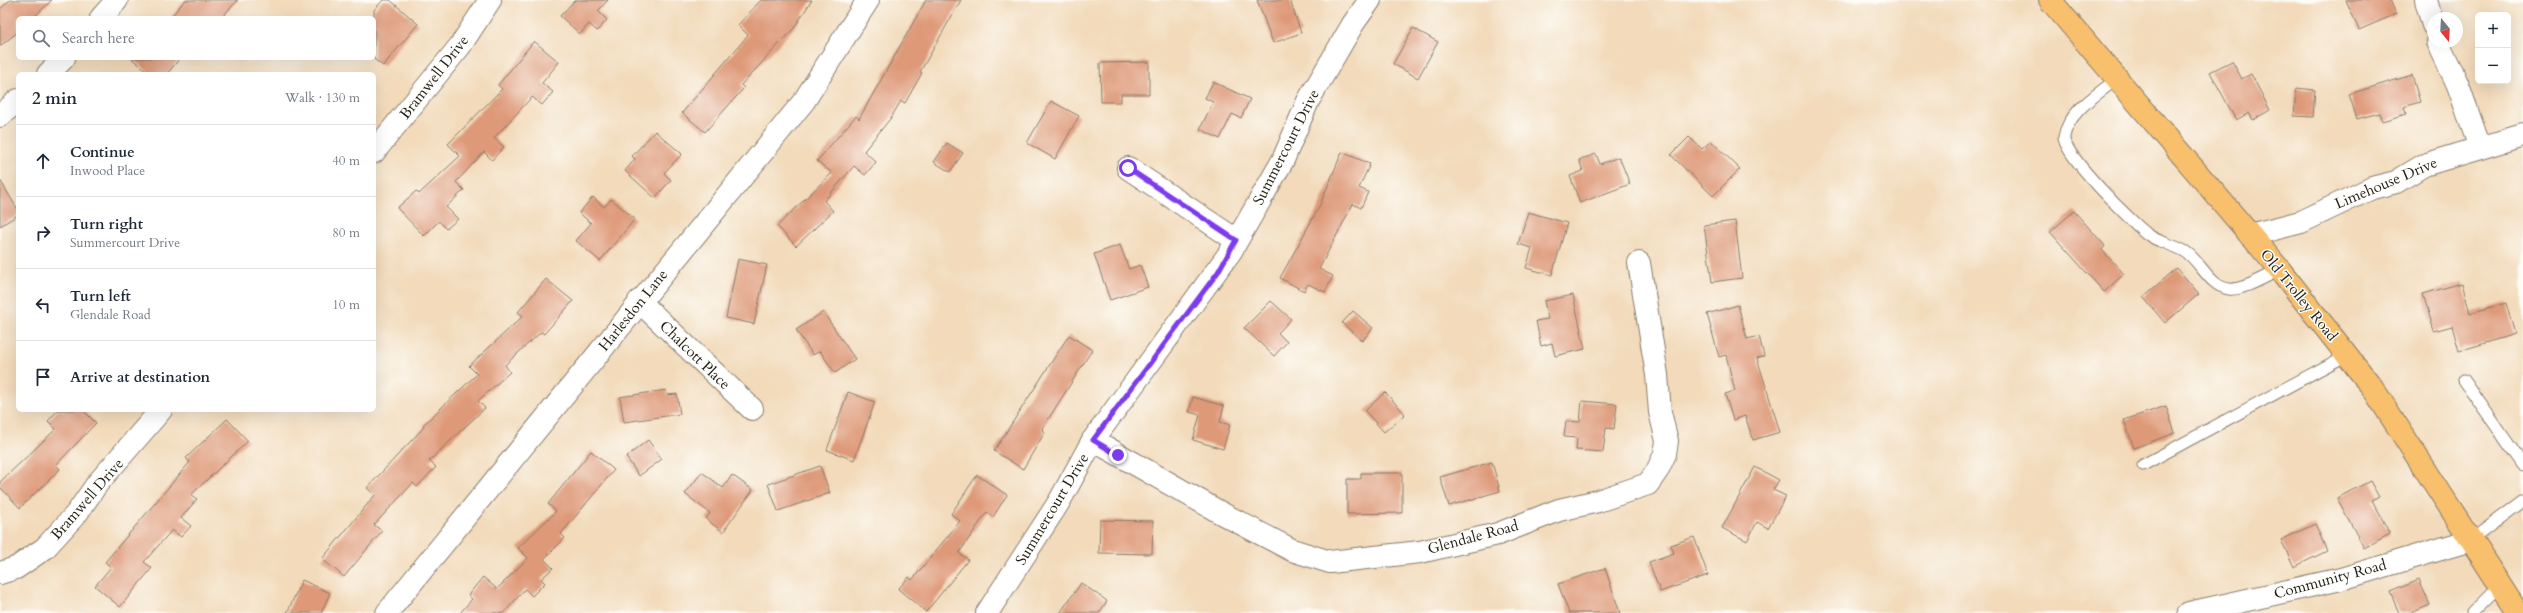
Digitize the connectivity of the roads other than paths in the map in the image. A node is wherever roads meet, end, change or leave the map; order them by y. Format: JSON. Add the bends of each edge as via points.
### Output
{"nodes":[{"id":1,"x":117,"y":0,"type":"edge"},
{"id":2,"x":490,"y":0,"type":"edge"},
{"id":3,"x":868,"y":0,"type":"edge"},
{"id":4,"x":1370,"y":0,"type":"edge"},
{"id":5,"x":2050,"y":0,"type":"edge"},
{"id":6,"x":2426,"y":0,"type":"edge"},
{"id":7,"x":2429,"y":12,"type":"edge"},
{"id":8,"x":103,"y":16,"type":"edge"},
{"id":9,"x":2441,"y":48,"type":"edge"},
{"id":10,"x":62,"y":60,"type":"edge"},
{"id":11,"x":50,"y":72,"type":"edge"},
{"id":12,"x":2118,"y":78,"type":"junction"},
{"id":13,"x":16,"y":102,"type":"edge"},
{"id":14,"x":0,"y":116,"type":"edge"},
{"id":15,"x":2523,"y":135,"type":"edge"},
{"id":16,"x":2480,"y":148,"type":"junction"},
{"id":17,"x":376,"y":150,"type":"edge"},
{"id":18,"x":1128,"y":168,"type":"dead end"},
{"id":19,"x":2250,"y":235,"type":"junction"},
{"id":20,"x":1236,"y":240,"type":"junction"},
{"id":21,"x":1639,"y":263,"type":"dead end"},
{"id":22,"x":2280,"y":270,"type":"junction"},
{"id":23,"x":639,"y":301,"type":"junction"},
{"id":24,"x":2347,"y":355,"type":"junction"},
{"id":25,"x":2464,"y":380,"type":"dead end"},
{"id":26,"x":752,"y":408,"type":"dead end"},
{"id":27,"x":159,"y":412,"type":"edge"},
{"id":28,"x":1093,"y":440,"type":"junction"},
{"id":29,"x":2143,"y":465,"type":"dead end"},
{"id":30,"x":2523,"y":465,"type":"edge"},
{"id":31,"x":2523,"y":501,"type":"edge"},
{"id":32,"x":2471,"y":540,"type":"junction"},
{"id":33,"x":0,"y":572,"type":"edge"},
{"id":34,"x":2500,"y":585,"type":"junction"},
{"id":35,"x":387,"y":613,"type":"edge"},
{"id":36,"x":987,"y":613,"type":"edge"},
{"id":37,"x":2189,"y":613,"type":"edge"},
{"id":38,"x":2472,"y":613,"type":"edge"},
{"id":39,"x":2518,"y":613,"type":"edge"}],
"edges":[{"from":1,"to":8,"type":"street"},
{"from":2,"to":17,"type":"street","name":"Bramwell Drive","via":[[460,46]]},
{"from":3,"to":23,"type":"street","name":"Harlesdon Lane","via":[[804,101]]},
{"from":4,"to":20,"type":"street","name":"Summercourt Drive","via":[[1308,101],[1283,160]]},
{"from":5,"to":12,"type":"main road","name":"Old Trolley Road"},
{"from":6,"to":7,"type":"street"},
{"from":9,"to":16,"type":"street","via":[[2458,85]]},
{"from":10,"to":11,"type":"street"},
{"from":12,"to":19,"type":"main road","name":"Old Trolley Road"},
{"from":12,"to":22,"type":"lane","via":[[2081,109],[2067,126],[2063,138],[2066,148],[2078,164],[2149,235],[2186,252],[2211,279],[2230,289],[2247,285]]},
{"from":13,"to":14,"type":"street"},
{"from":15,"to":16,"type":"street","name":"Limehouse Drive"},
{"from":16,"to":19,"type":"street","name":"Limehouse Drive","via":[[2424,165],[2396,182],[2372,188],[2301,222]]},
{"from":18,"to":20,"type":"street"},
{"from":19,"to":22,"type":"main road","name":"Old Trolley Road"},
{"from":20,"to":28,"type":"street","name":"Summercourt Drive","via":[[1218,272]]},
{"from":21,"to":28,"type":"street","name":"Glendale Road","via":[[1657,375],[1660,412],[1667,441],[1665,454],[1648,484],[1598,501],[1559,510],[1498,534],[1427,550],[1330,562],[1292,550]]},
{"from":22,"to":24,"type":"main road","name":"Old Trolley Road"},
{"from":23,"to":26,"type":"street","name":"Chalcott Place"},
{"from":23,"to":35,"type":"street","name":"Harlesdon Lane","via":[[495,483],[417,573]]},
{"from":24,"to":29,"type":"lane"},
{"from":24,"to":32,"type":"main road","name":"Old Trolley Road","via":[[2372,387]]},
{"from":25,"to":30,"type":"lane"},
{"from":27,"to":33,"type":"street","name":"Bramwell Drive","via":[[45,548],[16,568]]},
{"from":28,"to":36,"type":"street","name":"Summercourt Drive","via":[[1059,502]]},
{"from":31,"to":32,"type":"lane"},
{"from":32,"to":34,"type":"main road","name":"Old Trolley Road"},
{"from":32,"to":37,"type":"street","name":"Community Road","via":[[2341,579]]},
{"from":34,"to":38,"type":"lane"},
{"from":34,"to":39,"type":"main road","name":"Old Trolley Road"}]}
